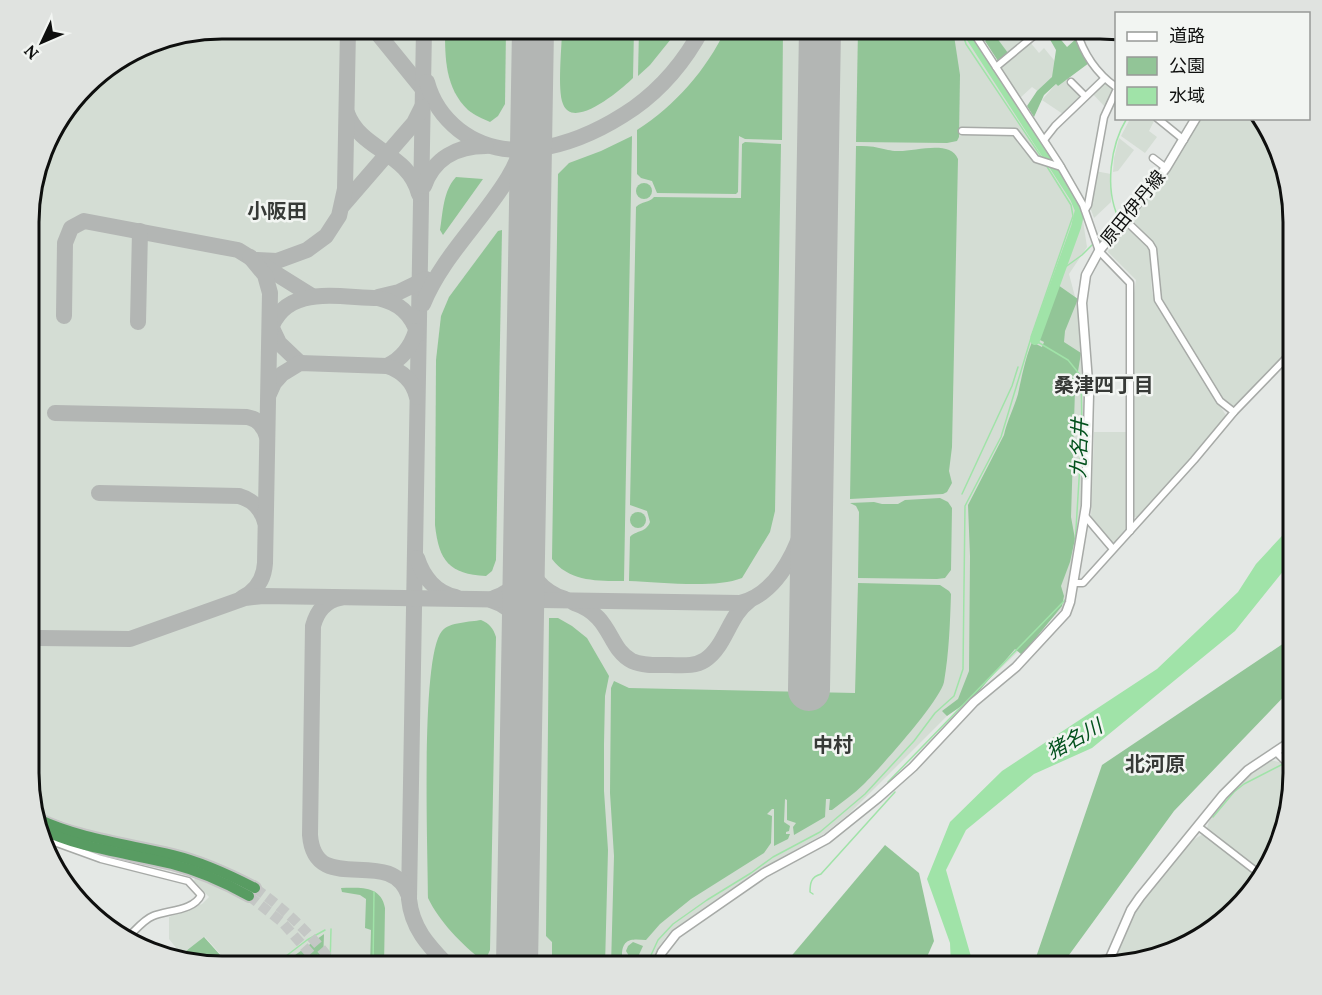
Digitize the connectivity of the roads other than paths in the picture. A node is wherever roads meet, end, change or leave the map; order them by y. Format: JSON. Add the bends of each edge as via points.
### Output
{"nodes":[{"id":1,"x":978,"y":39,"type":"edge"},
{"id":2,"x":1030,"y":39,"type":"edge"},
{"id":3,"x":1079,"y":39,"type":"edge"},
{"id":4,"x":996,"y":67,"type":"junction"},
{"id":5,"x":1104,"y":79,"type":"junction"},
{"id":6,"x":1071,"y":82,"type":"dead end"},
{"id":7,"x":1115,"y":88,"type":"edge"},
{"id":8,"x":1115,"y":91,"type":"edge"},
{"id":9,"x":1085,"y":96,"type":"junction"},
{"id":10,"x":1159,"y":120,"type":"edge"},
{"id":11,"x":1195,"y":120,"type":"edge"},
{"id":12,"x":962,"y":131,"type":"dead end"},
{"id":13,"x":1044,"y":140,"type":"junction"},
{"id":14,"x":1184,"y":140,"type":"junction"},
{"id":15,"x":1153,"y":158,"type":"dead end"},
{"id":16,"x":1061,"y":167,"type":"junction"},
{"id":17,"x":1166,"y":168,"type":"junction"},
{"id":18,"x":1085,"y":210,"type":"junction"},
{"id":19,"x":1124,"y":219,"type":"junction"},
{"id":20,"x":1099,"y":251,"type":"junction"},
{"id":21,"x":1283,"y":361,"type":"edge"},
{"id":22,"x":1234,"y":412,"type":"junction"},
{"id":23,"x":1084,"y":516,"type":"junction"},
{"id":24,"x":1130,"y":531,"type":"junction"},
{"id":25,"x":1113,"y":549,"type":"junction"},
{"id":26,"x":1073,"y":583,"type":"junction"},
{"id":27,"x":1283,"y":747,"type":"edge"},
{"id":28,"x":1276,"y":752,"type":"junction"},
{"id":29,"x":1283,"y":759,"type":"edge"},
{"id":30,"x":46,"y":822,"type":"edge"},
{"id":31,"x":1198,"y":827,"type":"junction"},
{"id":32,"x":49,"y":832,"type":"edge"},
{"id":33,"x":53,"y":842,"type":"edge"},
{"id":34,"x":1254,"y":870,"type":"edge"},
{"id":35,"x":134,"y":932,"type":"edge"},
{"id":36,"x":1111,"y":955,"type":"edge"},
{"id":37,"x":660,"y":956,"type":"edge"}],
"edges":[{"from":1,"to":4,"type":"street"},
{"from":2,"to":4,"type":"street"},
{"from":3,"to":5,"type":"street"},
{"from":4,"to":13,"type":"street"},
{"from":5,"to":7,"type":"street"},
{"from":5,"to":9,"type":"street"},
{"from":6,"to":9,"type":"street"},
{"from":8,"to":18,"type":"street","via":[[1104,117]]},
{"from":9,"to":13,"type":"street"},
{"from":10,"to":14,"type":"street"},
{"from":11,"to":14,"type":"street","name":"原田伊丹線"},
{"from":12,"to":16,"type":"street","via":[[1015,132],[1036,159]]},
{"from":13,"to":16,"type":"street"},
{"from":14,"to":17,"type":"street","name":"原田伊丹線"},
{"from":15,"to":17,"type":"street"},
{"from":16,"to":18,"type":"street"},
{"from":17,"to":19,"type":"street","name":"原田伊丹線"},
{"from":18,"to":20,"type":"street"},
{"from":19,"to":20,"type":"street","name":"原田伊丹線"},
{"from":19,"to":22,"type":"street","via":[[1153,249],[1158,300],[1220,401]]},
{"from":20,"to":23,"type":"street","name":"原田伊丹線","via":[[1086,274],[1082,303],[1089,395]]},
{"from":20,"to":24,"type":"street","via":[[1130,284]]},
{"from":21,"to":22,"type":"street"},
{"from":22,"to":24,"type":"street"},
{"from":23,"to":25,"type":"street"},
{"from":23,"to":26,"type":"street","name":"原田伊丹線"},
{"from":24,"to":25,"type":"street"},
{"from":25,"to":26,"type":"street","via":[[1083,583]]},
{"from":26,"to":37,"type":"street","name":"原田伊丹線","via":[[1066,613],[913,767],[827,839],[764,873],[676,934]]},
{"from":27,"to":28,"type":"street"},
{"from":28,"to":29,"type":"street"},
{"from":28,"to":31,"type":"street","via":[[1248,770]]},
{"from":30,"to":32,"type":"highway","via":[[72,832],[194,861],[214,868],[252,892],[191,869]]},
{"from":31,"to":34,"type":"street"},
{"from":31,"to":36,"type":"street","via":[[1131,910]]},
{"from":33,"to":35,"type":"street","via":[[101,859],[188,881],[201,895],[196,902],[154,916]]}]}
